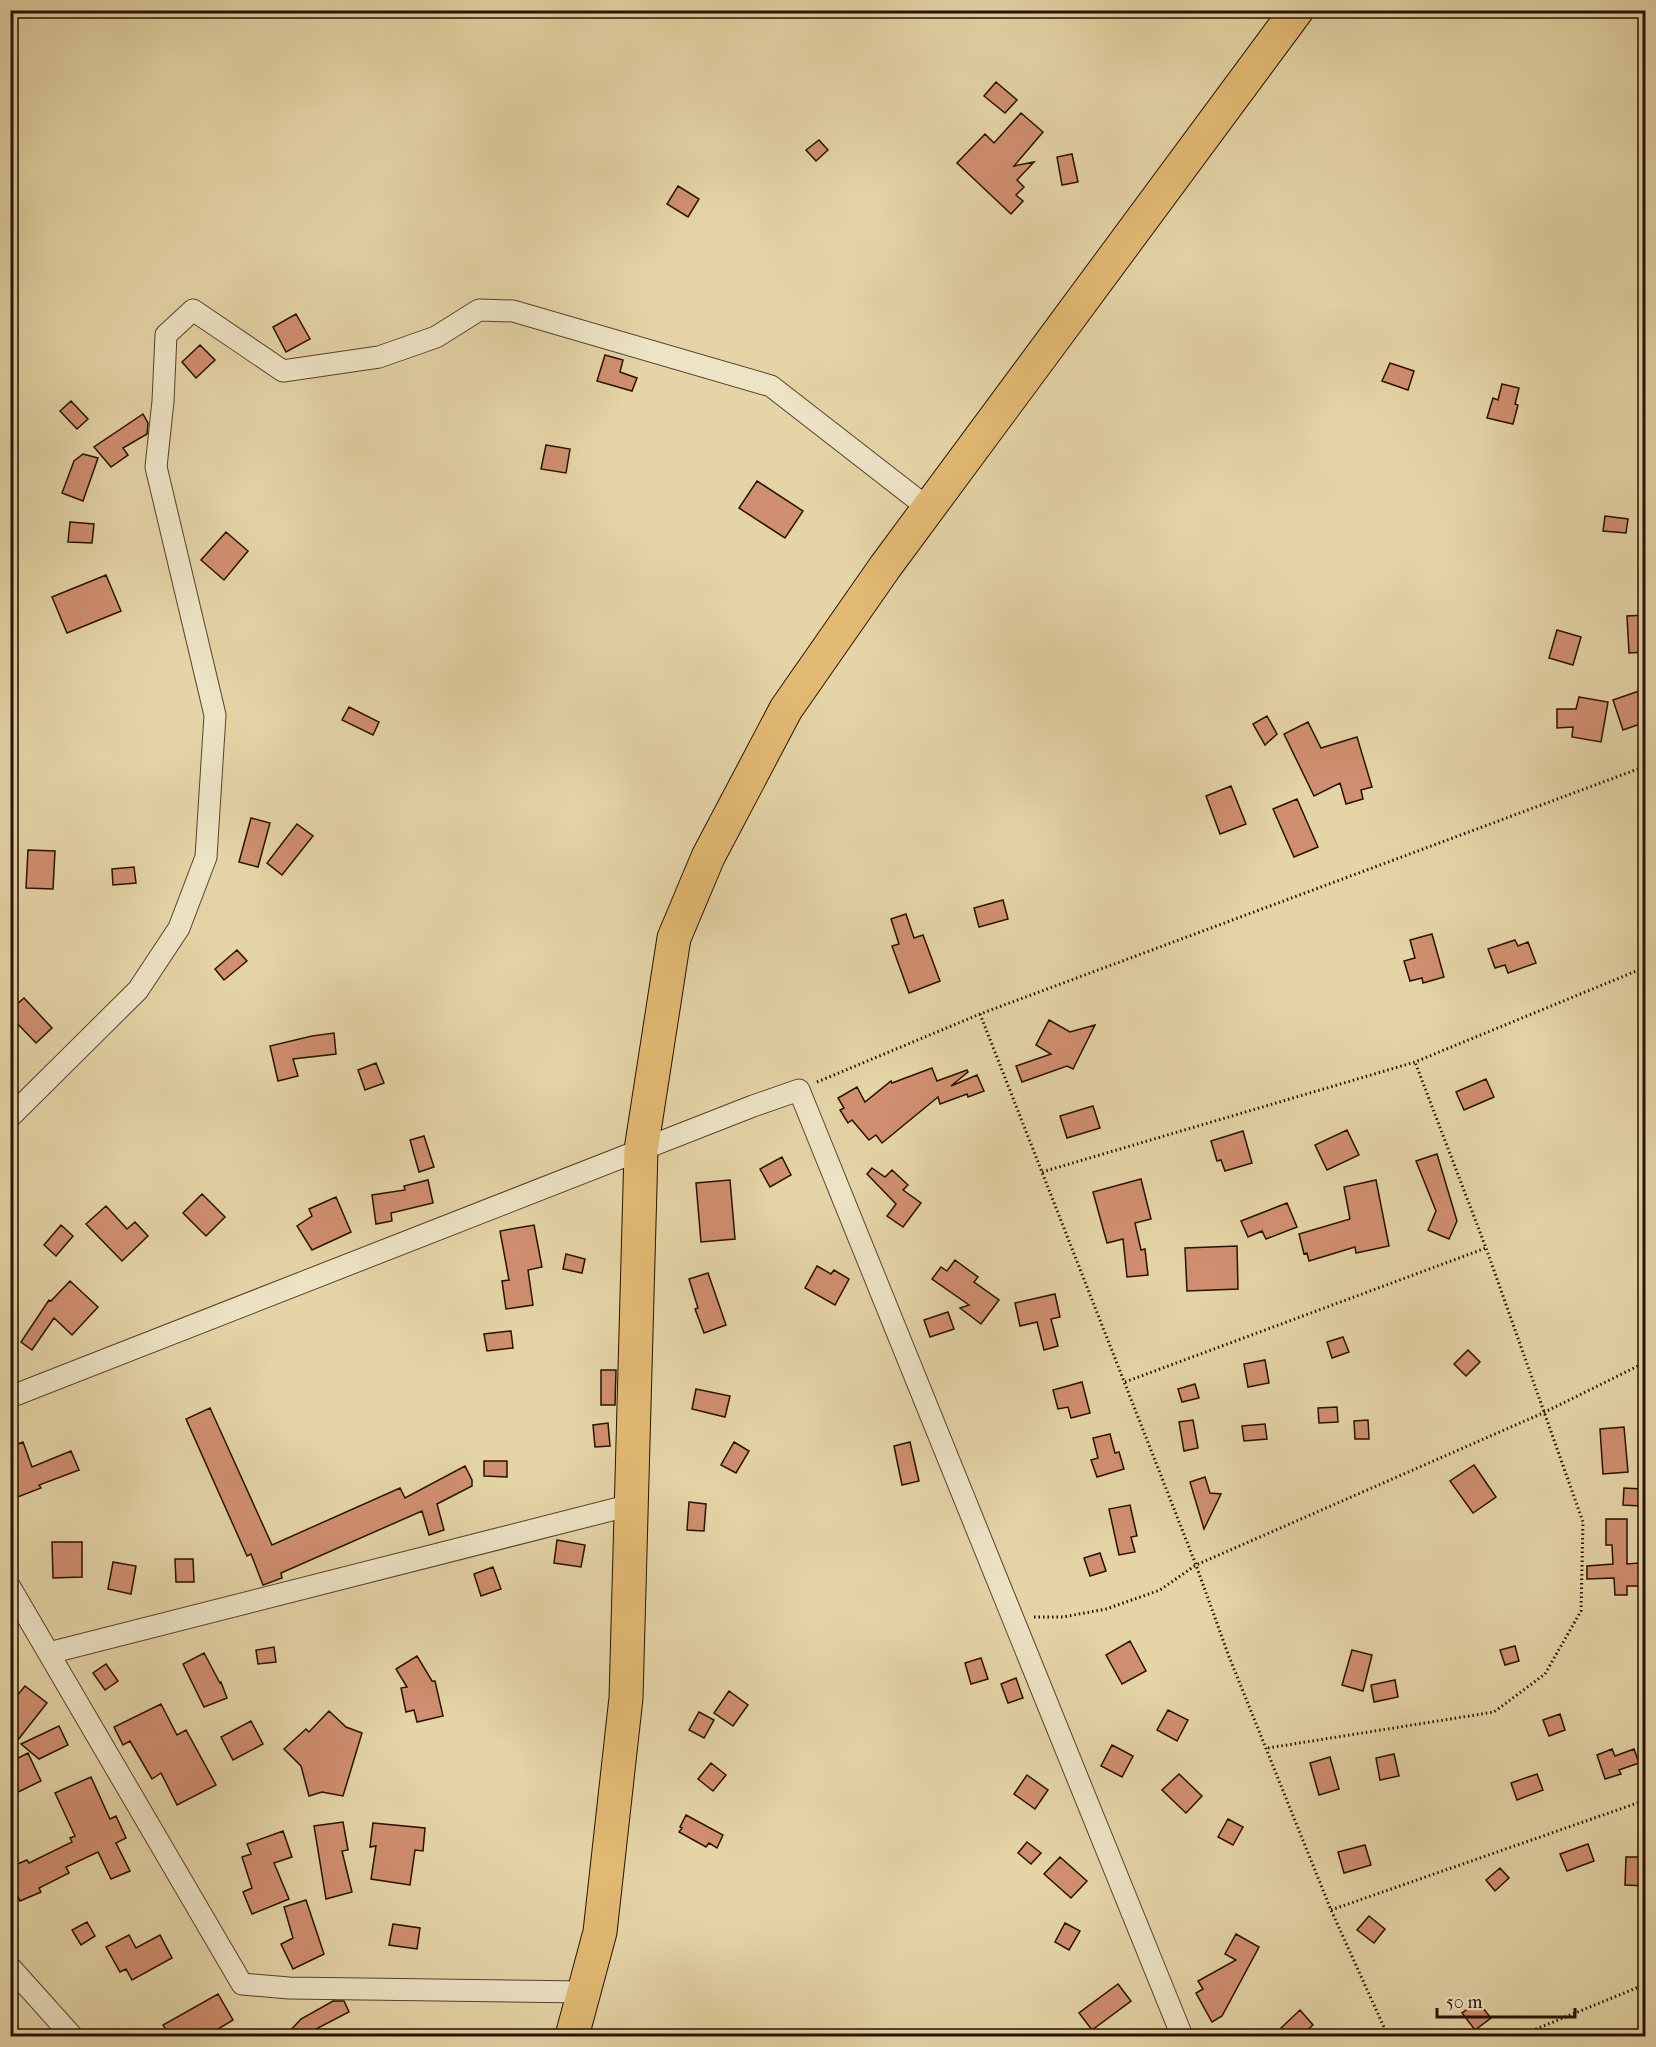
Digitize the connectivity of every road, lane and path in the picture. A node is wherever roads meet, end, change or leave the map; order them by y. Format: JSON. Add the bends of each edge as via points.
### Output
{"nodes":[{"id":1,"x":1297,"y":10,"type":"edge"},
{"id":2,"x":928,"y":508,"type":"junction"},
{"id":3,"x":1646,"y":766,"type":"edge"},
{"id":4,"x":1646,"y":967,"type":"edge"},
{"id":5,"x":980,"y":1014,"type":"junction"},
{"id":6,"x":1415,"y":1062,"type":"junction"},
{"id":7,"x":799,"y":1090,"type":"junction"},
{"id":8,"x":10,"y":1117,"type":"edge"},
{"id":9,"x":641,"y":1150,"type":"junction"},
{"id":10,"x":1042,"y":1172,"type":"junction"},
{"id":11,"x":1486,"y":1248,"type":"junction"},
{"id":12,"x":1646,"y":1362,"type":"edge"},
{"id":13,"x":1124,"y":1382,"type":"junction"},
{"id":14,"x":10,"y":1397,"type":"edge"},
{"id":15,"x":1543,"y":1413,"type":"junction"},
{"id":16,"x":632,"y":1504,"type":"junction"},
{"id":17,"x":1196,"y":1565,"type":"junction"},
{"id":18,"x":10,"y":1587,"type":"edge"},
{"id":19,"x":1008,"y":1605,"type":"junction"},
{"id":20,"x":17,"y":1608,"type":"edge"},
{"id":21,"x":49,"y":1653,"type":"junction"},
{"id":22,"x":1268,"y":1748,"type":"junction"},
{"id":23,"x":1646,"y":1800,"type":"edge"},
{"id":24,"x":1331,"y":1910,"type":"junction"},
{"id":25,"x":10,"y":1967,"type":"edge"},
{"id":26,"x":1646,"y":1984,"type":"edge"},
{"id":27,"x":585,"y":1992,"type":"junction"},
{"id":28,"x":72,"y":2037,"type":"edge"},
{"id":29,"x":572,"y":2037,"type":"edge"},
{"id":30,"x":1182,"y":2037,"type":"edge"},
{"id":31,"x":1389,"y":2037,"type":"edge"},
{"id":32,"x":1518,"y":2037,"type":"edge"}],
"edges":[{"from":1,"to":2,"type":"highway"},
{"from":2,"to":8,"type":"street","via":[[771,386],[513,310],[479,310],[436,337],[379,357],[283,371],[193,310],[166,335],[156,467],[215,715],[206,857],[179,928],[138,990]]},
{"from":2,"to":9,"type":"highway","via":[[786,709],[708,857],[674,938]]},
{"from":3,"to":5,"type":"path"},
{"from":4,"to":6,"type":"path"},
{"from":5,"to":7,"type":"path"},
{"from":5,"to":10,"type":"path"},
{"from":6,"to":10,"type":"path"},
{"from":6,"to":11,"type":"path"},
{"from":7,"to":9,"type":"street"},
{"from":7,"to":19,"type":"street"},
{"from":9,"to":14,"type":"street"},
{"from":9,"to":16,"type":"highway"},
{"from":10,"to":13,"type":"path"},
{"from":11,"to":13,"type":"path"},
{"from":11,"to":15,"type":"path"},
{"from":12,"to":15,"type":"path"},
{"from":13,"to":17,"type":"path"},
{"from":15,"to":17,"type":"path"},
{"from":15,"to":22,"type":"path","via":[[1583,1522],[1581,1611],[1545,1674],[1494,1712]]},
{"from":16,"to":21,"type":"street"},
{"from":16,"to":27,"type":"highway","via":[[626,1698],[600,1932]]},
{"from":17,"to":19,"type":"path","via":[[1160,1590],[1106,1610],[1032,1617]]},
{"from":17,"to":22,"type":"path"},
{"from":18,"to":20,"type":"street"},
{"from":19,"to":30,"type":"street"},
{"from":20,"to":21,"type":"street"},
{"from":21,"to":27,"type":"street","via":[[242,1984]]},
{"from":22,"to":24,"type":"path"},
{"from":23,"to":24,"type":"path"},
{"from":24,"to":31,"type":"path"},
{"from":25,"to":28,"type":"street"},
{"from":26,"to":32,"type":"path"},
{"from":27,"to":29,"type":"highway"}]}
